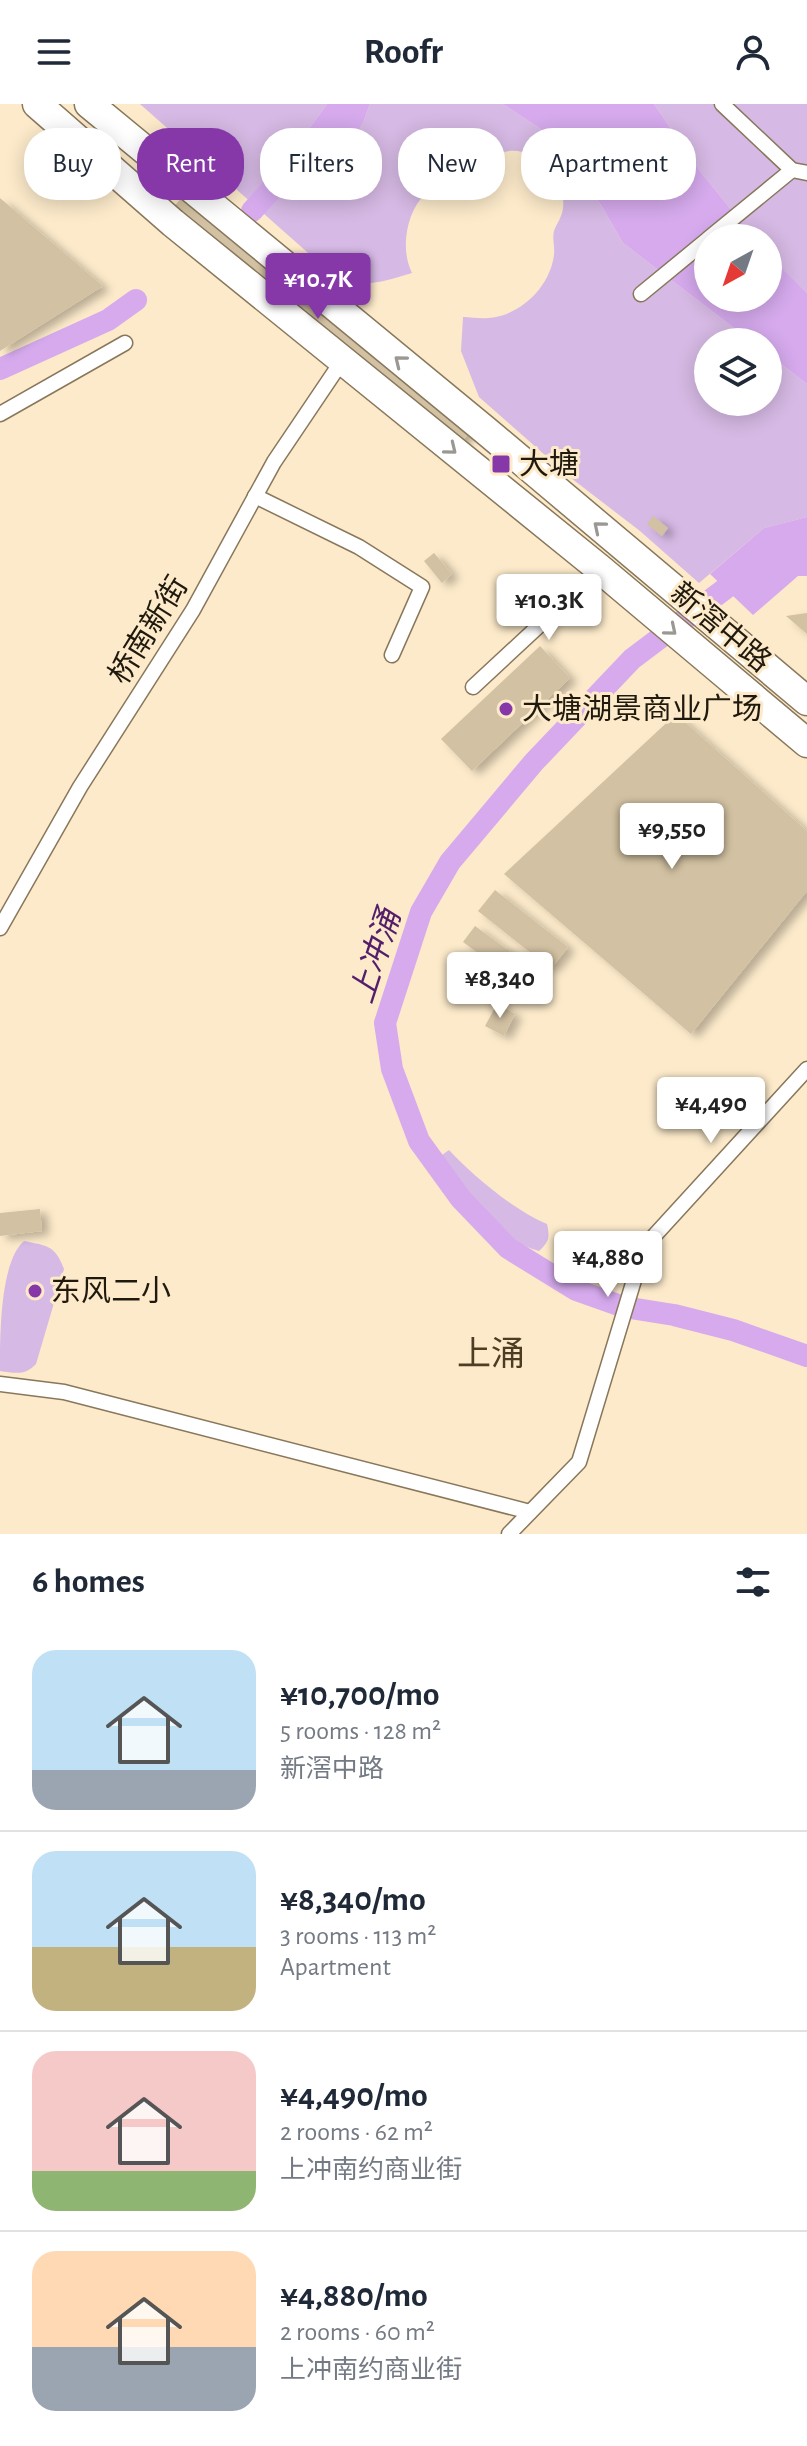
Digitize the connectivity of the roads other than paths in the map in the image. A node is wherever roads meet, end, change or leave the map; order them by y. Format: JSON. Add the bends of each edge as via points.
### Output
{"nodes":[{"id":1,"x":37,"y":104,"type":"edge"},
{"id":2,"x":89,"y":104,"type":"edge"},
{"id":3,"x":722,"y":104,"type":"edge"},
{"id":4,"x":792,"y":170,"type":"junction"},
{"id":5,"x":807,"y":173,"type":"edge"},
{"id":6,"x":725,"y":224,"type":"edge"},
{"id":7,"x":694,"y":250,"type":"edge"},
{"id":8,"x":641,"y":294,"type":"dead end"},
{"id":9,"x":125,"y":343,"type":"dead end"},
{"id":10,"x":342,"y":361,"type":"junction"},
{"id":11,"x":0,"y":414,"type":"edge"},
{"id":12,"x":255,"y":496,"type":"junction"},
{"id":13,"x":600,"y":569,"type":"junction"},
{"id":14,"x":392,"y":655,"type":"dead end"},
{"id":15,"x":473,"y":687,"type":"dead end"},
{"id":16,"x":807,"y":701,"type":"edge"},
{"id":17,"x":807,"y":743,"type":"edge"},
{"id":18,"x":0,"y":928,"type":"edge"},
{"id":19,"x":807,"y":1069,"type":"edge"},
{"id":20,"x":0,"y":1384,"type":"edge"},
{"id":21,"x":530,"y":1512,"type":"junction"},
{"id":22,"x":509,"y":1534,"type":"edge"}],
"edges":[{"from":1,"to":10,"type":"highway","name":"新滘中路"},
{"from":16,"to":2,"type":"highway","name":"新滘中路","one_way":true},
{"from":3,"to":4,"type":"street"},
{"from":4,"to":5,"type":"street"},
{"from":4,"to":6,"type":"street"},
{"from":7,"to":8,"type":"street"},
{"from":9,"to":11,"type":"street"},
{"from":10,"to":12,"type":"street","name":"桥南新街"},
{"from":10,"to":13,"type":"highway","name":"新滘中路","one_way":true},
{"from":12,"to":14,"type":"street","via":[[359,547],[422,587]]},
{"from":12,"to":18,"type":"street","name":"桥南新街","via":[[193,610],[80,787]]},
{"from":13,"to":15,"type":"street"},
{"from":13,"to":17,"type":"highway","name":"新滘中路","one_way":true},
{"from":19,"to":21,"type":"street","via":[[644,1247],[579,1462]]},
{"from":20,"to":21,"type":"street","via":[[64,1392]]},
{"from":21,"to":22,"type":"street"}]}
